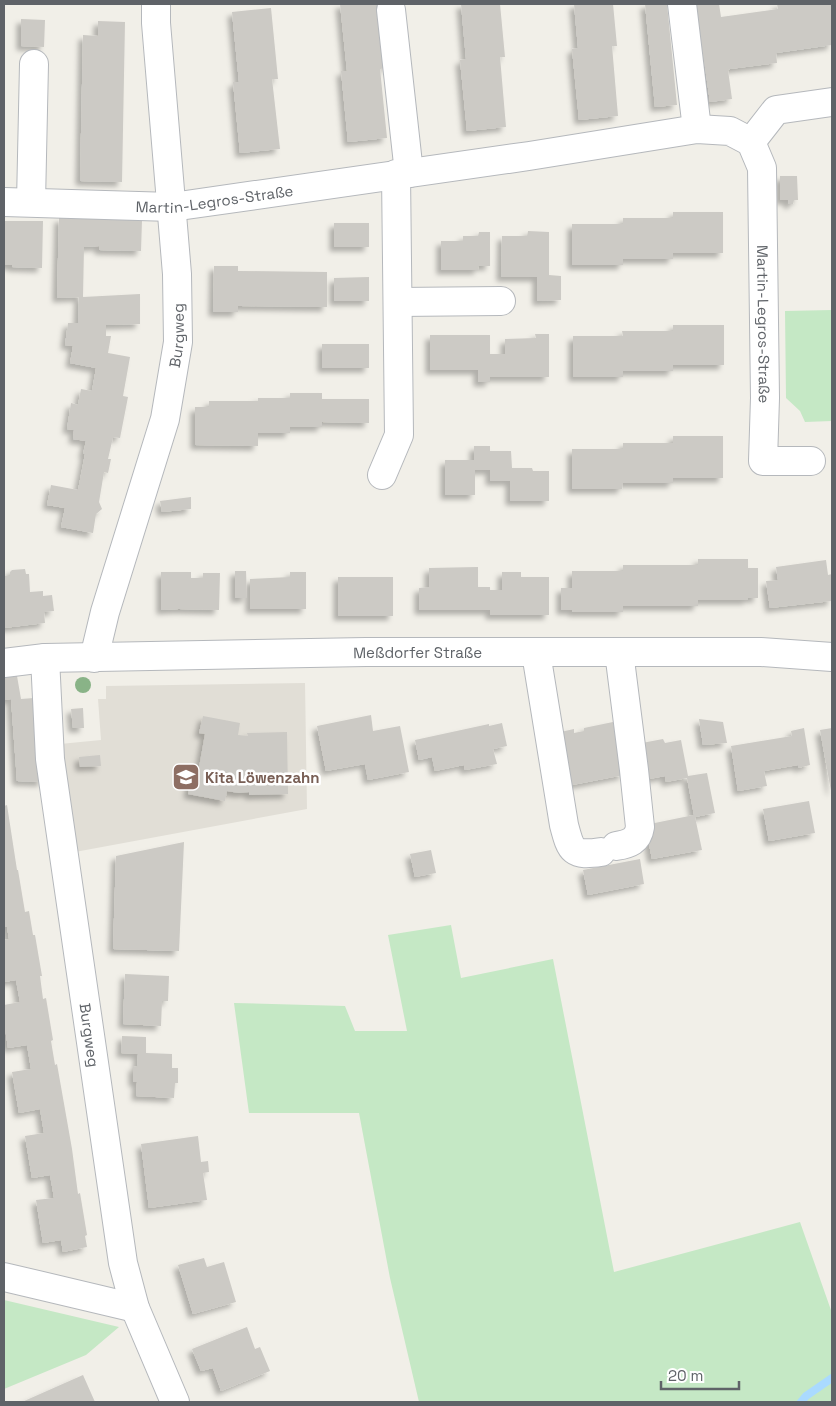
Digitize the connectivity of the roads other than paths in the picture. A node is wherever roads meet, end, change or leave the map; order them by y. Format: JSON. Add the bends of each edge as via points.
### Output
{"nodes":[{"id":1,"x":682,"y":4,"type":"edge"},
{"id":2,"x":391,"y":10,"type":"dead end"},
{"id":3,"x":156,"y":14,"type":"edge"},
{"id":4,"x":34,"y":64,"type":"dead end"},
{"id":5,"x":832,"y":102,"type":"edge"},
{"id":6,"x":697,"y":129,"type":"junction"},
{"id":7,"x":751,"y":142,"type":"junction"},
{"id":8,"x":402,"y":174,"type":"junction"},
{"id":9,"x":4,"y":202,"type":"edge"},
{"id":10,"x":31,"y":202,"type":"junction"},
{"id":11,"x":172,"y":207,"type":"junction"},
{"id":12,"x":501,"y":301,"type":"dead end"},
{"id":13,"x":398,"y":302,"type":"junction"},
{"id":14,"x":810,"y":461,"type":"dead end"},
{"id":15,"x":382,"y":474,"type":"dead end"},
{"id":16,"x":536,"y":652,"type":"junction"},
{"id":17,"x":619,"y":652,"type":"junction"},
{"id":18,"x":832,"y":657,"type":"edge"},
{"id":19,"x":45,"y":658,"type":"junction"},
{"id":20,"x":94,"y":658,"type":"junction"},
{"id":21,"x":4,"y":662,"type":"edge"},
{"id":22,"x":4,"y":1277,"type":"edge"},
{"id":23,"x":135,"y":1308,"type":"junction"},
{"id":24,"x":175,"y":1402,"type":"edge"}],
"edges":[{"from":1,"to":6,"type":"street"},
{"from":2,"to":8,"type":"street"},
{"from":3,"to":11,"type":"street","name":"Burgweg"},
{"from":4,"to":10,"type":"street"},
{"from":5,"to":7,"type":"street","via":[[776,110]]},
{"from":6,"to":7,"type":"street","name":"Martin-Legros-Straße","via":[[730,131]]},
{"from":6,"to":8,"type":"street","name":"Martin-Legros-Straße"},
{"from":7,"to":14,"type":"street","name":"Martin-Legros-Straße","via":[[762,168],[765,398],[762,461]]},
{"from":8,"to":11,"type":"street","name":"Martin-Legros-Straße"},
{"from":8,"to":13,"type":"street"},
{"from":9,"to":10,"type":"street","name":"Martin-Legros-Straße"},
{"from":10,"to":11,"type":"street","name":"Martin-Legros-Straße"},
{"from":11,"to":20,"type":"street","name":"Burgweg","via":[[178,342],[166,419],[105,612]]},
{"from":12,"to":13,"type":"street"},
{"from":13,"to":15,"type":"street","via":[[399,436]]},
{"from":16,"to":17,"type":"street","name":"Meßdorfer Straße"},
{"from":16,"to":17,"type":"street","via":[[564,826],[568,842],[577,853],[583,854],[631,842],[639,833]]},
{"from":16,"to":20,"type":"street","name":"Meßdorfer Straße"},
{"from":17,"to":18,"type":"street","name":"Meßdorfer Straße","via":[[761,652]]},
{"from":19,"to":20,"type":"street","name":"Meßdorfer Straße"},
{"from":19,"to":21,"type":"street","name":"Meßdorfer Straße"},
{"from":19,"to":23,"type":"street","name":"Burgweg","via":[[50,759],[123,1263]]},
{"from":22,"to":23,"type":"street"},
{"from":23,"to":24,"type":"street","name":"Burgweg"}]}
